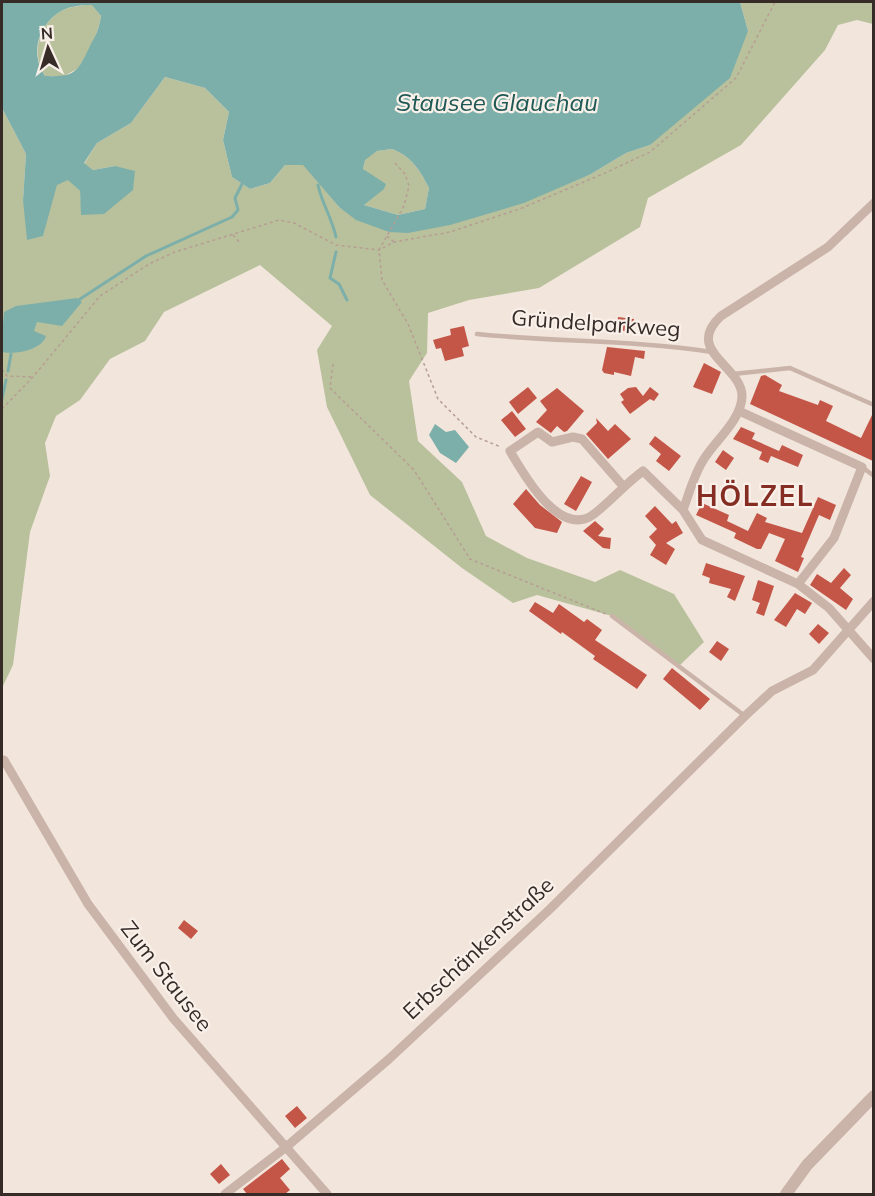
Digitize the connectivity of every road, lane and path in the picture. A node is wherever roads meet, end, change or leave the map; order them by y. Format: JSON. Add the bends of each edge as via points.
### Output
{"nodes":[{"id":1,"x":775,"y":2,"type":"edge"},
{"id":2,"x":395,"y":163,"type":"dead end"},
{"id":3,"x":873,"y":203,"type":"edge"},
{"id":4,"x":232,"y":234,"type":"junction"},
{"id":5,"x":386,"y":236,"type":"junction"},
{"id":6,"x":394,"y":242,"type":"junction"},
{"id":7,"x":241,"y":244,"type":"dead end"},
{"id":8,"x":379,"y":250,"type":"junction"},
{"id":9,"x":477,"y":334,"type":"dead end"},
{"id":10,"x":712,"y":352,"type":"junction"},
{"id":11,"x":333,"y":364,"type":"dead end"},
{"id":12,"x":2,"y":369,"type":"edge"},
{"id":13,"x":730,"y":375,"type":"junction"},
{"id":14,"x":33,"y":377,"type":"junction"},
{"id":15,"x":873,"y":405,"type":"edge"},
{"id":16,"x":2,"y":410,"type":"edge"},
{"id":17,"x":739,"y":411,"type":"junction"},
{"id":18,"x":510,"y":451,"type":"junction"},
{"id":19,"x":862,"y":467,"type":"junction"},
{"id":20,"x":873,"y":476,"type":"edge"},
{"id":21,"x":623,"y":486,"type":"junction"},
{"id":22,"x":683,"y":510,"type":"junction"},
{"id":23,"x":798,"y":584,"type":"junction"},
{"id":24,"x":873,"y":601,"type":"edge"},
{"id":25,"x":612,"y":616,"type":"joint"},
{"id":26,"x":847,"y":631,"type":"junction"},
{"id":27,"x":873,"y":658,"type":"edge"},
{"id":28,"x":745,"y":716,"type":"junction"},
{"id":29,"x":4,"y":760,"type":"dead end"},
{"id":30,"x":873,"y":1096,"type":"edge"},
{"id":31,"x":285,"y":1148,"type":"junction"},
{"id":32,"x":225,"y":1194,"type":"edge"},
{"id":33,"x":327,"y":1194,"type":"edge"},
{"id":34,"x":786,"y":1194,"type":"edge"}],
"edges":[{"from":1,"to":6,"type":"path","via":[[736,78],[650,152],[522,208],[450,232]]},
{"from":2,"to":5,"type":"path","via":[[409,186],[404,206]]},
{"from":3,"to":10,"type":"street","name":"Gründelparkweg","via":[[828,247],[711,325],[708,338]]},
{"from":4,"to":7,"type":"path"},
{"from":4,"to":8,"type":"path","via":[[279,220],[294,223],[336,245]]},
{"from":4,"to":14,"type":"path","via":[[149,264],[100,296]]},
{"from":5,"to":6,"type":"path"},
{"from":5,"to":8,"type":"path"},
{"from":6,"to":8,"type":"path"},
{"from":8,"to":18,"type":"path","via":[[382,280],[408,324],[438,399],[476,437]]},
{"from":9,"to":10,"type":"lane","name":"Gründelparkweg","via":[[625,341]]},
{"from":10,"to":13,"type":"street"},
{"from":11,"to":25,"type":"path","via":[[330,388],[414,470],[470,559]]},
{"from":12,"to":14,"type":"path","via":[[7,376]]},
{"from":13,"to":15,"type":"lane","via":[[790,368]]},
{"from":13,"to":17,"type":"street","via":[[741,388]]},
{"from":14,"to":16,"type":"path"},
{"from":17,"to":19,"type":"street"},
{"from":17,"to":22,"type":"street","via":[[702,461]]},
{"from":18,"to":21,"type":"street","via":[[538,432],[552,442],[582,439]]},
{"from":18,"to":21,"type":"street","via":[[539,497],[567,517],[583,519],[593,515]]},
{"from":19,"to":20,"type":"lane"},
{"from":19,"to":23,"type":"street","via":[[834,538]]},
{"from":21,"to":22,"type":"street","via":[[643,471]]},
{"from":22,"to":23,"type":"street","via":[[702,540]]},
{"from":23,"to":26,"type":"street","via":[[829,608]]},
{"from":24,"to":26,"type":"street","name":"Erbschänkenstraße"},
{"from":25,"to":28,"type":"lane"},
{"from":26,"to":27,"type":"street"},
{"from":26,"to":28,"type":"street","name":"Erbschänkenstraße","via":[[813,670],[772,691]]},
{"from":28,"to":31,"type":"street","name":"Erbschänkenstraße","via":[[550,909],[389,1059]]},
{"from":29,"to":31,"type":"street","name":"Zum Stausee","via":[[87,904],[173,1018]]},
{"from":30,"to":34,"type":"street","via":[[807,1165]]},
{"from":31,"to":32,"type":"street","name":"Erbschänkenstraße"},
{"from":31,"to":33,"type":"street","name":"Zum Stausee"}]}
